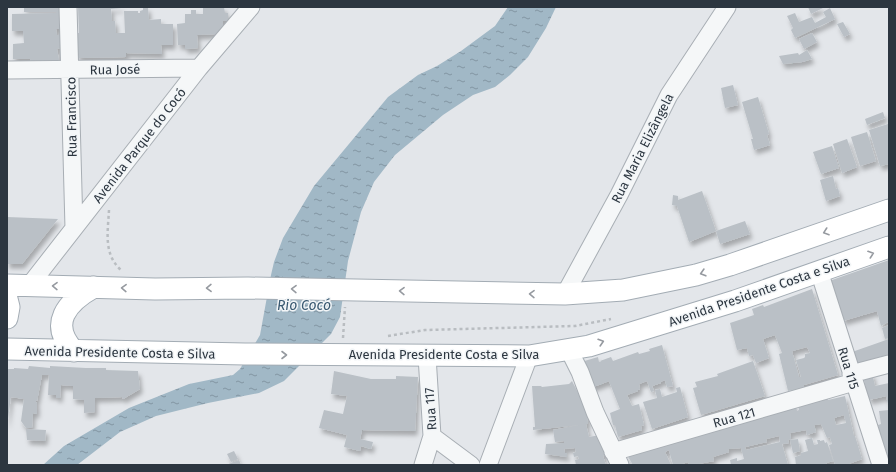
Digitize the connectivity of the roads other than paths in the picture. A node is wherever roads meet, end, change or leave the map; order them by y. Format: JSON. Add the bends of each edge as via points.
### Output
{"nodes":[{"id":1,"x":68,"y":7,"type":"edge"},
{"id":2,"x":252,"y":7,"type":"edge"},
{"id":3,"x":726,"y":7,"type":"edge"},
{"id":4,"x":200,"y":68,"type":"junction"},
{"id":5,"x":7,"y":70,"type":"edge"},
{"id":6,"x":70,"y":70,"type":"junction"},
{"id":7,"x":889,"y":210,"type":"edge"},
{"id":8,"x":74,"y":228,"type":"junction"},
{"id":9,"x":889,"y":247,"type":"edge"},
{"id":10,"x":819,"y":272,"type":"junction"},
{"id":11,"x":7,"y":285,"type":"edge"},
{"id":12,"x":28,"y":286,"type":"junction"},
{"id":13,"x":94,"y":287,"type":"junction"},
{"id":14,"x":565,"y":294,"type":"junction"},
{"id":15,"x":7,"y":299,"type":"edge"},
{"id":16,"x":7,"y":318,"type":"edge"},
{"id":17,"x":7,"y":349,"type":"edge"},
{"id":18,"x":569,"y":350,"type":"junction"},
{"id":19,"x":74,"y":351,"type":"junction"},
{"id":20,"x":427,"y":356,"type":"junction"},
{"id":21,"x":530,"y":356,"type":"junction"},
{"id":22,"x":889,"y":364,"type":"edge"},
{"id":23,"x":853,"y":378,"type":"junction"},
{"id":24,"x":432,"y":436,"type":"junction"},
{"id":25,"x":616,"y":458,"type":"edge"},
{"id":26,"x":423,"y":465,"type":"edge"},
{"id":27,"x":471,"y":465,"type":"edge"},
{"id":28,"x":488,"y":465,"type":"edge"},
{"id":29,"x":880,"y":465,"type":"edge"}],
"edges":[{"from":1,"to":6,"type":"street","name":"Rua Francisco"},
{"from":2,"to":4,"type":"street","name":"Avenida Parque do Cocó"},
{"from":3,"to":14,"type":"street","name":"Rua Maria Elizângela","via":[[668,95],[619,195]]},
{"from":4,"to":6,"type":"street","name":"Rua José"},
{"from":4,"to":8,"type":"street","name":"Avenida Parque do Cocó"},
{"from":5,"to":6,"type":"street","name":"Rua José"},
{"from":6,"to":8,"type":"street","name":"Rua Francisco"},
{"from":7,"to":14,"type":"main road","one_way":true,"via":[[696,275],[622,290]]},
{"from":8,"to":12,"type":"street","name":"Avenida Parque do Cocó"},
{"from":10,"to":9,"type":"main road","name":"Avenida Presidente Costa e Silva","one_way":true},
{"from":18,"to":10,"type":"main road","name":"Avenida Presidente Costa e Silva","one_way":true,"via":[[735,301]]},
{"from":10,"to":23,"type":"street","name":"Rua 115"},
{"from":11,"to":12,"type":"main road"},
{"from":13,"to":12,"type":"main road","one_way":true},
{"from":14,"to":13,"type":"main road","one_way":true},
{"from":13,"to":19,"type":"main road","via":[[80,294],[64,315],[64,337]]},
{"from":15,"to":16,"type":"main road"},
{"from":17,"to":19,"type":"main road","name":"Avenida Presidente Costa e Silva"},
{"from":18,"to":21,"type":"main road","name":"Avenida Presidente Costa e Silva"},
{"from":18,"to":25,"type":"street"},
{"from":19,"to":20,"type":"main road","name":"Avenida Presidente Costa e Silva","one_way":true},
{"from":20,"to":21,"type":"main road","name":"Avenida Presidente Costa e Silva"},
{"from":20,"to":24,"type":"street","name":"Rua 117"},
{"from":21,"to":28,"type":"street"},
{"from":22,"to":23,"type":"street","name":"Rua 121"},
{"from":23,"to":25,"type":"street","name":"Rua 121"},
{"from":23,"to":29,"type":"street","name":"Rua 115"},
{"from":24,"to":26,"type":"street"},
{"from":24,"to":27,"type":"street","name":"Rua 117"}]}
